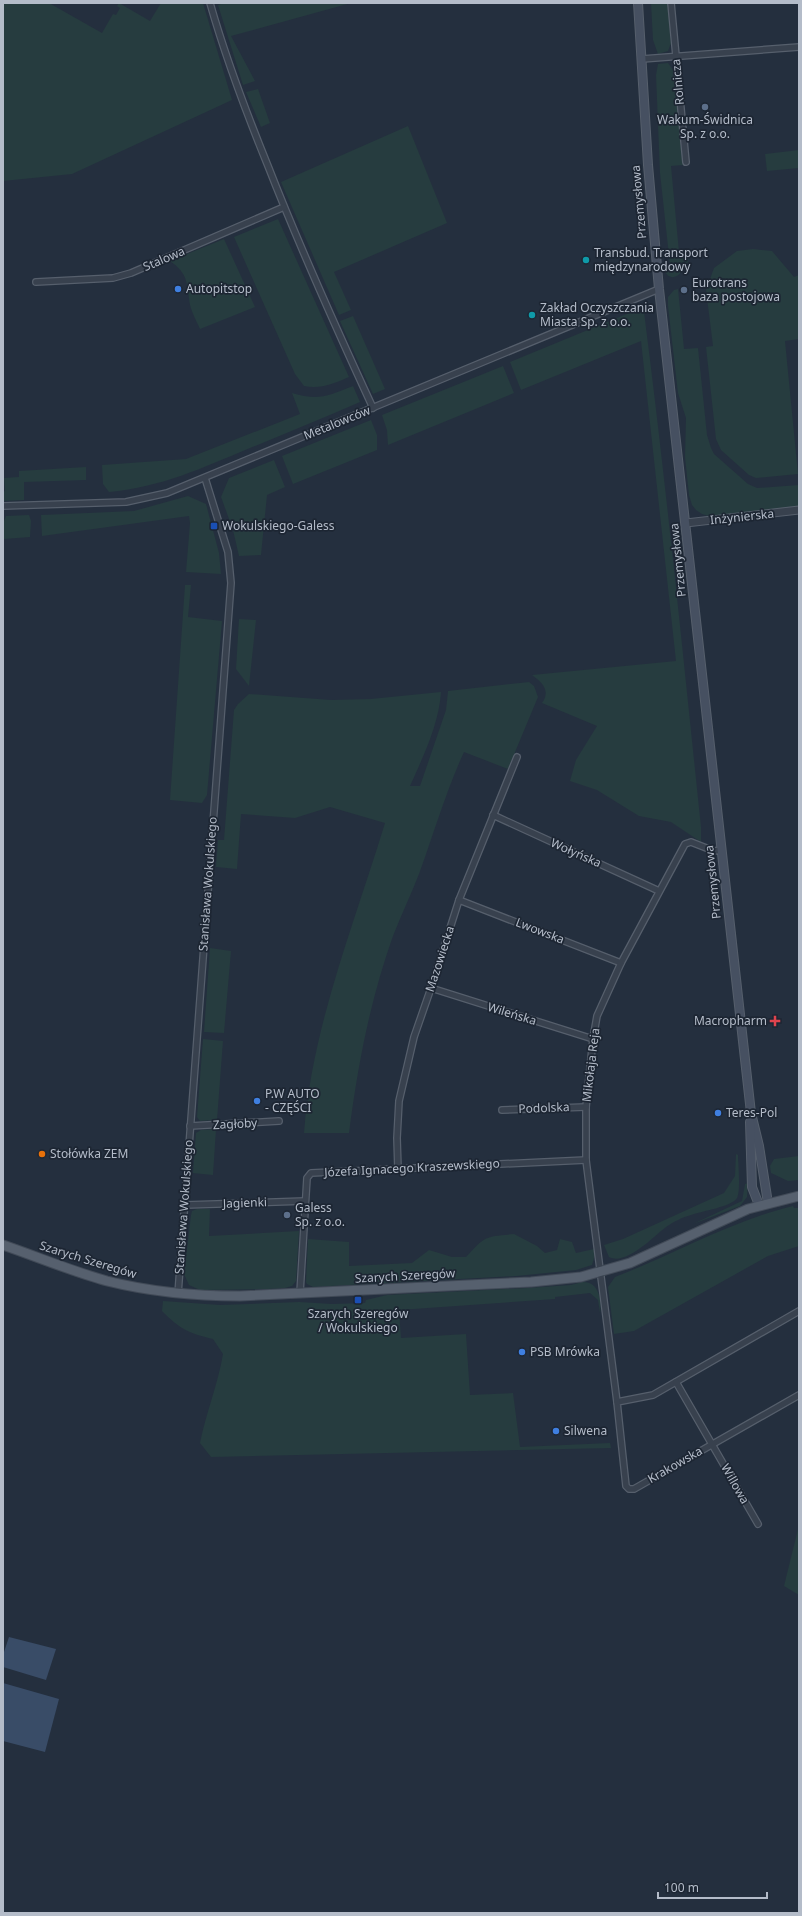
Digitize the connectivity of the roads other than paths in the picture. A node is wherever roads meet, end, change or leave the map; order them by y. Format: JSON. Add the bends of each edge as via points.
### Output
{"nodes":[{"id":1,"x":210,"y":3,"type":"edge"},
{"id":2,"x":638,"y":3,"type":"edge"},
{"id":3,"x":671,"y":3,"type":"edge"},
{"id":4,"x":799,"y":47,"type":"edge"},
{"id":5,"x":676,"y":56,"type":"junction"},
{"id":6,"x":642,"y":59,"type":"junction"},
{"id":7,"x":686,"y":162,"type":"dead end"},
{"id":8,"x":284,"y":207,"type":"junction"},
{"id":9,"x":36,"y":282,"type":"dead end"},
{"id":10,"x":659,"y":289,"type":"junction"},
{"id":11,"x":372,"y":408,"type":"junction"},
{"id":12,"x":205,"y":478,"type":"junction"},
{"id":13,"x":3,"y":506,"type":"edge"},
{"id":14,"x":799,"y":510,"type":"edge"},
{"id":15,"x":686,"y":523,"type":"junction"},
{"id":16,"x":517,"y":756,"type":"dead end"},
{"id":17,"x":493,"y":815,"type":"junction"},
{"id":18,"x":722,"y":850,"type":"junction"},
{"id":19,"x":659,"y":891,"type":"junction"},
{"id":20,"x":459,"y":900,"type":"junction"},
{"id":21,"x":621,"y":963,"type":"junction"},
{"id":22,"x":431,"y":988,"type":"junction"},
{"id":23,"x":593,"y":1039,"type":"junction"},
{"id":24,"x":586,"y":1107,"type":"junction"},
{"id":25,"x":502,"y":1110,"type":"dead end"},
{"id":26,"x":751,"y":1113,"type":"junction"},
{"id":27,"x":279,"y":1121,"type":"dead end"},
{"id":28,"x":190,"y":1126,"type":"junction"},
{"id":29,"x":586,"y":1160,"type":"junction"},
{"id":30,"x":398,"y":1169,"type":"junction"},
{"id":31,"x":799,"y":1196,"type":"edge"},
{"id":32,"x":305,"y":1201,"type":"junction"},
{"id":33,"x":764,"y":1204,"type":"junction"},
{"id":34,"x":185,"y":1205,"type":"junction"},
{"id":35,"x":3,"y":1245,"type":"edge"},
{"id":36,"x":601,"y":1272,"type":"junction"},
{"id":37,"x":300,"y":1293,"type":"junction"},
{"id":38,"x":178,"y":1294,"type":"junction"},
{"id":39,"x":799,"y":1311,"type":"edge"},
{"id":40,"x":676,"y":1382,"type":"junction"},
{"id":41,"x":799,"y":1395,"type":"edge"},
{"id":42,"x":617,"y":1402,"type":"junction"},
{"id":43,"x":712,"y":1443,"type":"junction"},
{"id":44,"x":758,"y":1524,"type":"dead end"}],
"edges":[{"from":1,"to":8,"type":"street","via":[[238,91]]},
{"from":2,"to":6,"type":"main road","name":"Przemysłowa"},
{"from":3,"to":5,"type":"street","name":"Rolnicza"},
{"from":4,"to":5,"type":"street"},
{"from":5,"to":6,"type":"street"},
{"from":5,"to":7,"type":"street","name":"Rolnicza"},
{"from":6,"to":10,"type":"main road","name":"Przemysłowa"},
{"from":8,"to":9,"type":"street","name":"Stalowa","via":[[131,273],[112,278]]},
{"from":8,"to":11,"type":"street"},
{"from":10,"to":11,"type":"street","name":"Metalowców"},
{"from":10,"to":15,"type":"main road","name":"Przemysłowa"},
{"from":11,"to":12,"type":"street","name":"Metalowców"},
{"from":12,"to":13,"type":"street","name":"Metalowców","via":[[166,493],[126,502]]},
{"from":12,"to":28,"type":"street","name":"Stanisława Wokulskiego","via":[[228,552],[231,578]]},
{"from":14,"to":15,"type":"street","name":"Inżynierska"},
{"from":15,"to":18,"type":"main road","name":"Przemysłowa"},
{"from":16,"to":17,"type":"street","name":"Mazowiecka"},
{"from":17,"to":19,"type":"street","name":"Wołyńska"},
{"from":17,"to":20,"type":"street","name":"Mazowiecka"},
{"from":18,"to":19,"type":"street","name":"Mikołaja Reja","via":[[714,851],[691,842],[685,844]]},
{"from":18,"to":26,"type":"main road","name":"Przemysłowa"},
{"from":19,"to":21,"type":"street","name":"Mikołaja Reja"},
{"from":20,"to":21,"type":"street","name":"Lwowska"},
{"from":20,"to":22,"type":"street","name":"Mazowiecka"},
{"from":21,"to":23,"type":"street","name":"Mikołaja Reja","via":[[598,1016]]},
{"from":22,"to":23,"type":"street","name":"Wileńska"},
{"from":22,"to":30,"type":"street","name":"Mazowiecka","via":[[414,1037],[399,1101],[396,1138]]},
{"from":23,"to":24,"type":"street","name":"Mikołaja Reja"},
{"from":24,"to":25,"type":"street","name":"Podolska"},
{"from":24,"to":29,"type":"street","name":"Mikołaja Reja"},
{"from":26,"to":33,"type":"main road","name":"Przemysłowa","via":[[759,1146]]},
{"from":26,"to":33,"type":"main road","name":"Przemysłowa","via":[[752,1187]]},
{"from":27,"to":28,"type":"street","name":"Zagłoby"},
{"from":28,"to":34,"type":"street","name":"Stanisława Wokulskiego"},
{"from":29,"to":30,"type":"street","name":"Józefa Ignacego Kraszewskiego"},
{"from":29,"to":36,"type":"street","name":"Mikołaja Reja"},
{"from":30,"to":32,"type":"street","name":"Józefa Ignacego Kraszewskiego","via":[[311,1173],[307,1178]]},
{"from":31,"to":33,"type":"main road","name":"Szarych Szeregów"},
{"from":32,"to":34,"type":"street","name":"Jagienki"},
{"from":32,"to":37,"type":"street","name":"Józefa Ignacego Kraszewskiego"},
{"from":33,"to":36,"type":"main road","name":"Szarych Szeregów","via":[[709,1226],[630,1263]]},
{"from":34,"to":38,"type":"street","name":"Stanisława Wokulskiego"},
{"from":35,"to":38,"type":"main road","name":"Szarych Szeregów","via":[[106,1280]]},
{"from":36,"to":37,"type":"main road","name":"Szarych Szeregów","via":[[563,1280]]},
{"from":36,"to":42,"type":"street","name":"Krakowska"},
{"from":37,"to":38,"type":"main road","name":"Szarych Szeregów","via":[[240,1296]]},
{"from":39,"to":40,"type":"street"},
{"from":40,"to":42,"type":"street","via":[[653,1395]]},
{"from":40,"to":43,"type":"street","name":"Willowa"},
{"from":41,"to":43,"type":"street","name":"Krakowska"},
{"from":42,"to":43,"type":"street","name":"Krakowska","via":[[626,1486],[629,1490]]},
{"from":43,"to":44,"type":"street","name":"Willowa"}]}
